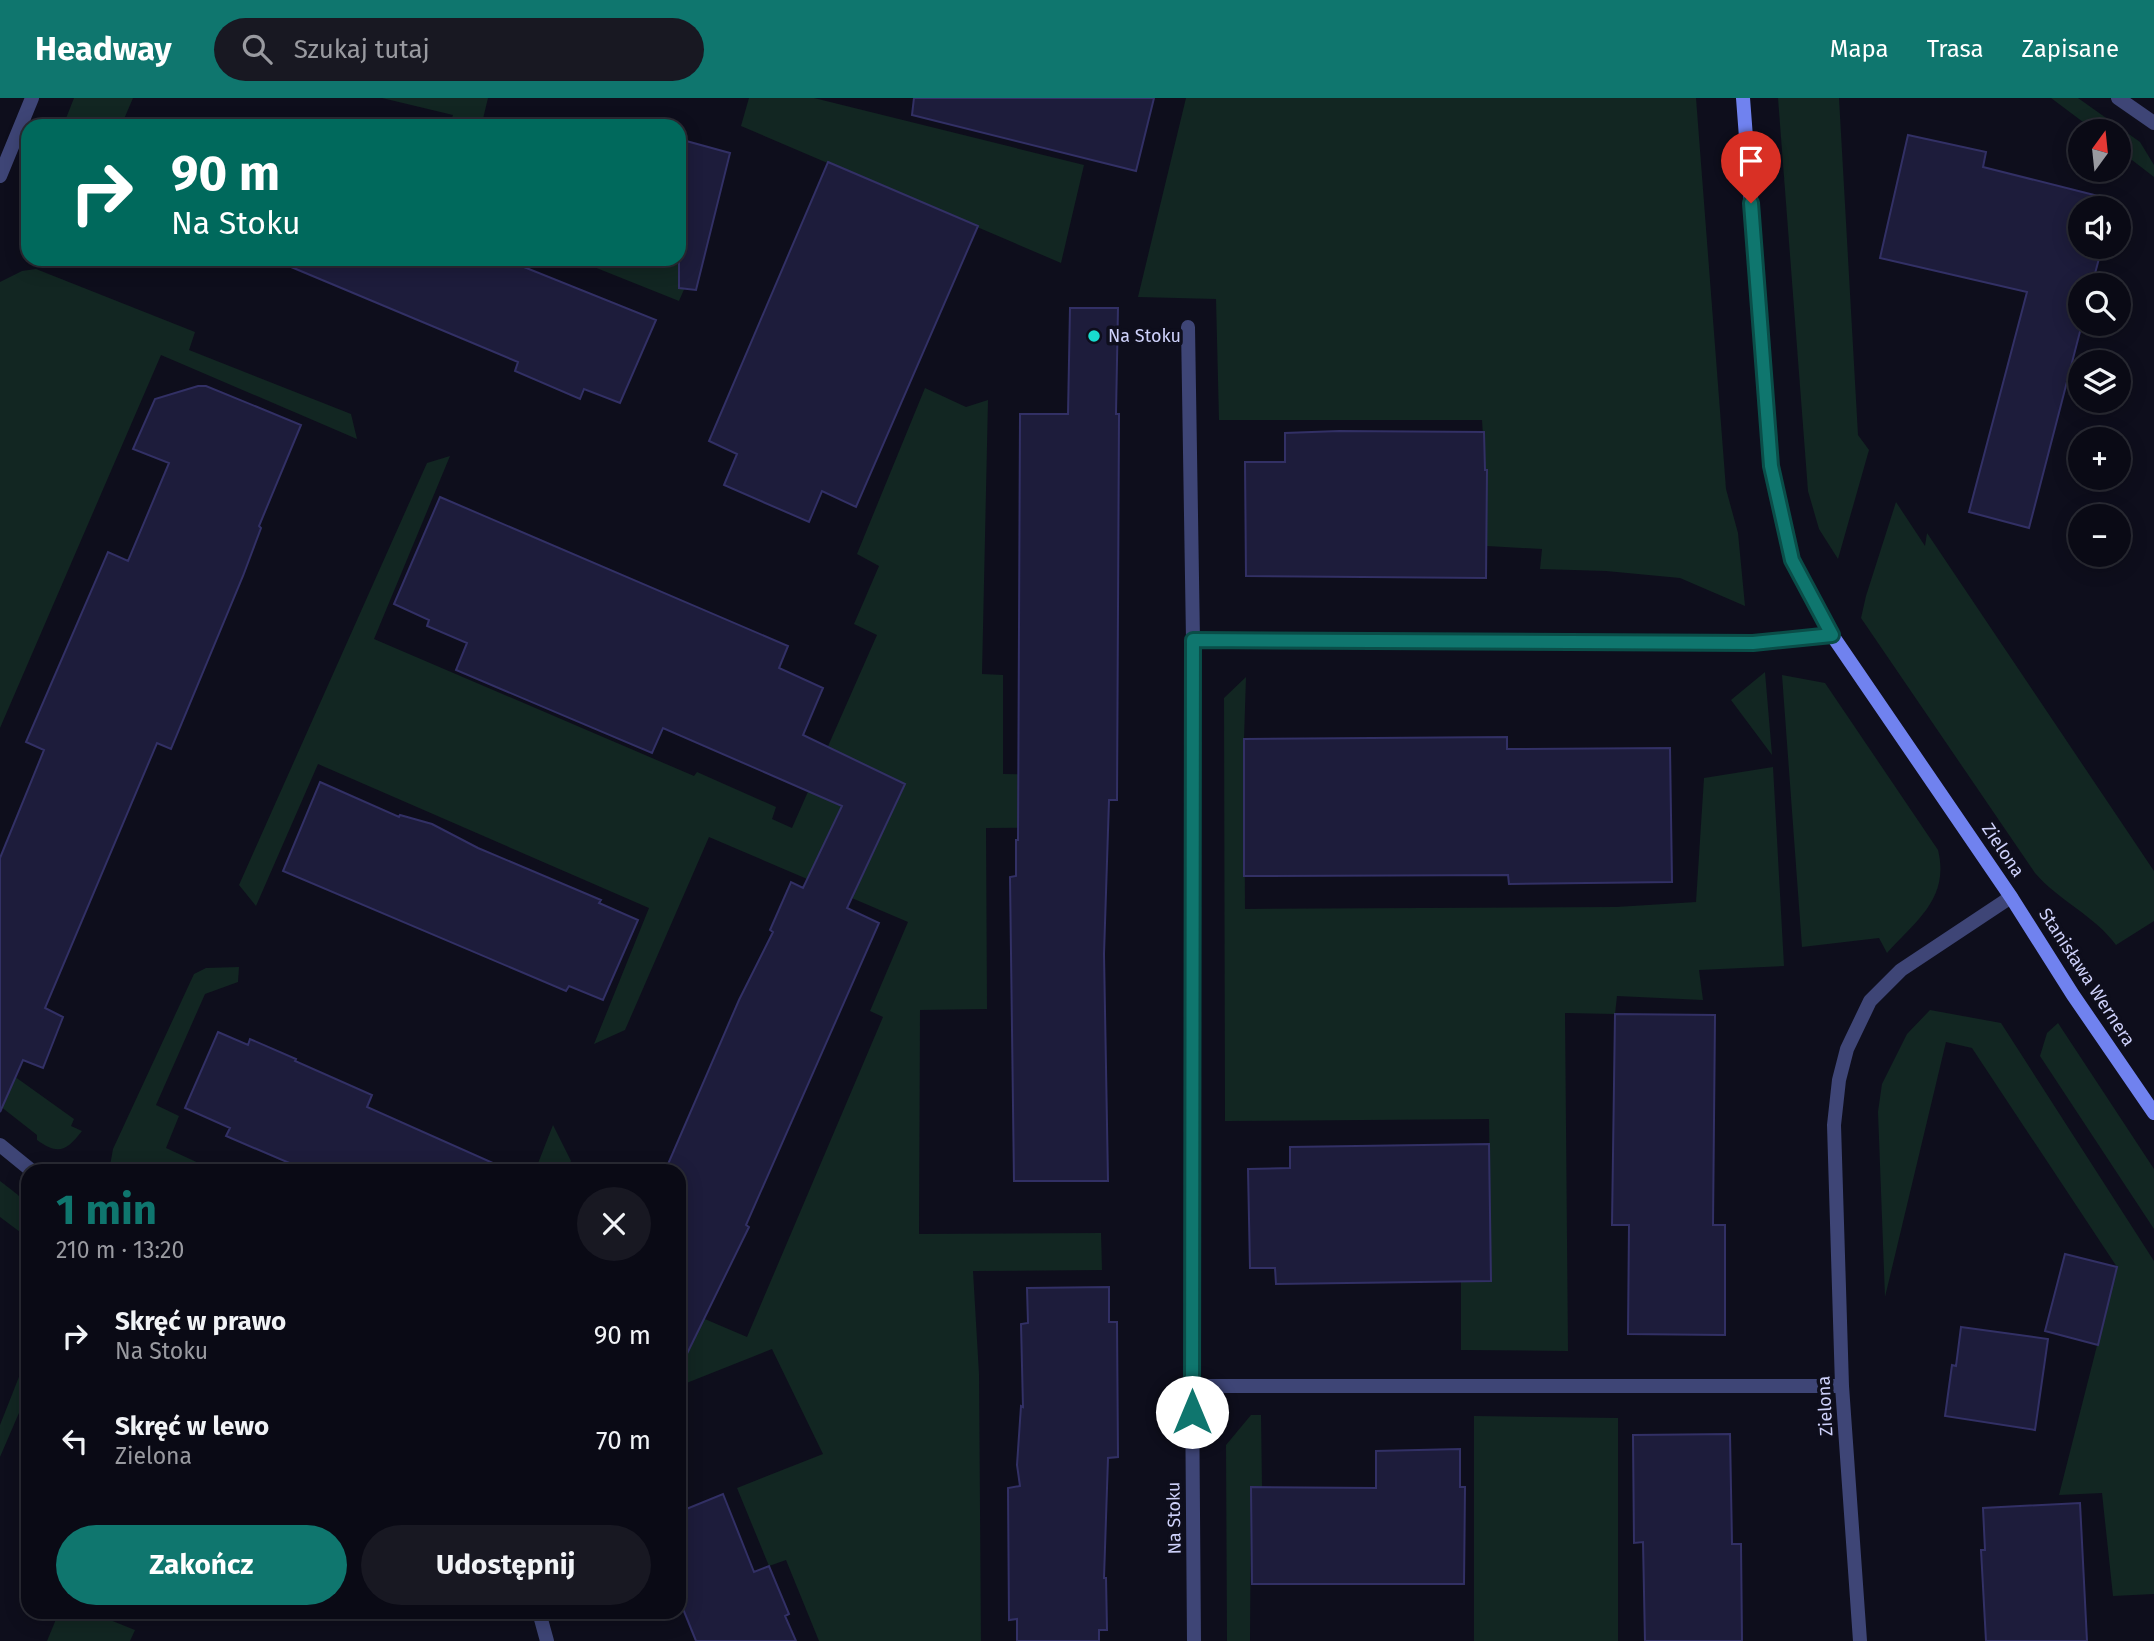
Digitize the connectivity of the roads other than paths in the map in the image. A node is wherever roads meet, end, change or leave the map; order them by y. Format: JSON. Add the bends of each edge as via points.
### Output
{"nodes":[{"id":1,"x":32,"y":98,"type":"edge"},
{"id":2,"x":1743,"y":98,"type":"edge"},
{"id":3,"x":2118,"y":98,"type":"edge"},
{"id":4,"x":23,"y":119,"type":"edge"},
{"id":5,"x":2154,"y":122,"type":"edge"},
{"id":6,"x":21,"y":125,"type":"edge"},
{"id":7,"x":0,"y":176,"type":"edge"},
{"id":8,"x":1188,"y":327,"type":"dead end"},
{"id":9,"x":1832,"y":635,"type":"junction"},
{"id":10,"x":1193,"y":640,"type":"junction"},
{"id":11,"x":2011,"y":897,"type":"junction"},
{"id":12,"x":2154,"y":1113,"type":"edge"},
{"id":13,"x":0,"y":1145,"type":"edge"},
{"id":14,"x":23,"y":1164,"type":"edge"},
{"id":15,"x":1192,"y":1386,"type":"junction"},
{"id":16,"x":1842,"y":1386,"type":"junction"},
{"id":17,"x":542,"y":1619,"type":"edge"},
{"id":18,"x":547,"y":1641,"type":"edge"},
{"id":19,"x":1194,"y":1641,"type":"edge"},
{"id":20,"x":1860,"y":1641,"type":"edge"}],
"edges":[{"from":1,"to":4,"type":"street"},
{"from":2,"to":9,"type":"street","name":"Zielona","via":[[1771,466],[1792,560]]},
{"from":3,"to":5,"type":"street"},
{"from":6,"to":7,"type":"street"},
{"from":8,"to":10,"type":"street","name":"Na Stoku"},
{"from":9,"to":10,"type":"street","via":[[1753,643]]},
{"from":9,"to":11,"type":"street","name":"Zielona"},
{"from":10,"to":15,"type":"street","name":"Na Stoku"},
{"from":11,"to":12,"type":"street","name":"Stanisława Wernera"},
{"from":11,"to":16,"type":"street","name":"Zielona","via":[[1901,970],[1870,1001],[1847,1049],[1834,1125]]},
{"from":13,"to":14,"type":"street"},
{"from":15,"to":16,"type":"street"},
{"from":15,"to":19,"type":"street","name":"Na Stoku"},
{"from":16,"to":20,"type":"street","name":"Zielona"},
{"from":17,"to":18,"type":"street"}]}
